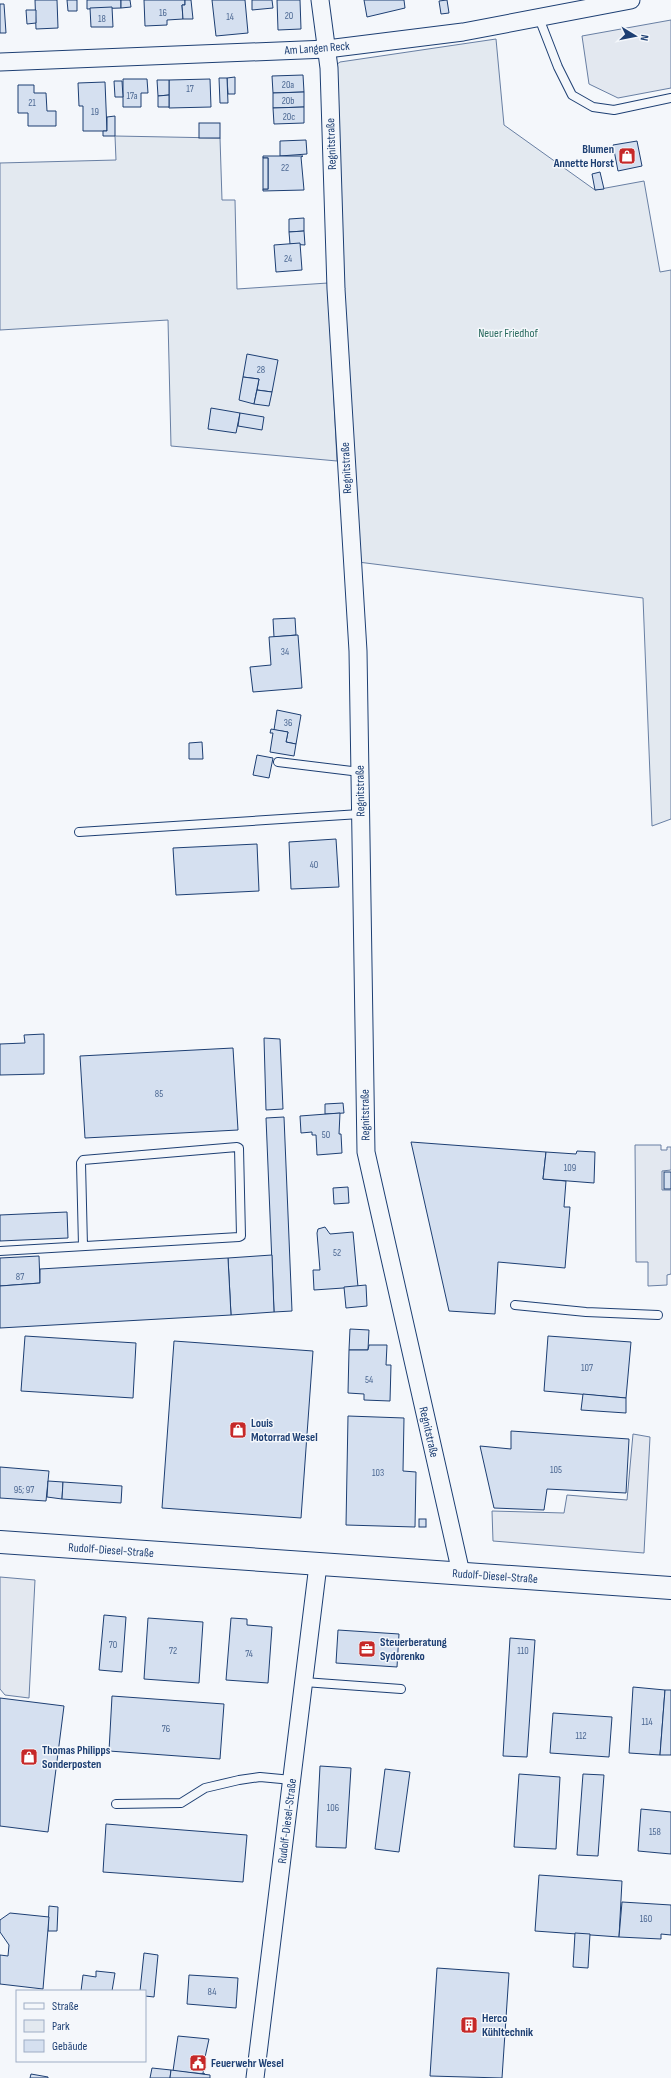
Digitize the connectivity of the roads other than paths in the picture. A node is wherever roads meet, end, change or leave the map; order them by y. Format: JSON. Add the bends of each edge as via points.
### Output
{"nodes":[{"id":1,"x":320,"y":0,"type":"edge"},
{"id":2,"x":630,"y":0,"type":"edge"},
{"id":3,"x":539,"y":18,"type":"junction"},
{"id":4,"x":328,"y":49,"type":"junction"},
{"id":5,"x":0,"y":62,"type":"edge"},
{"id":6,"x":671,"y":98,"type":"edge"},
{"id":7,"x":278,"y":762,"type":"dead end"},
{"id":8,"x":360,"y":772,"type":"junction"},
{"id":9,"x":360,"y":814,"type":"junction"},
{"id":10,"x":79,"y":832,"type":"dead end"},
{"id":11,"x":83,"y":1246,"type":"junction"},
{"id":12,"x":0,"y":1251,"type":"edge"},
{"id":13,"x":515,"y":1305,"type":"dead end"},
{"id":14,"x":658,"y":1315,"type":"dead end"},
{"id":15,"x":0,"y":1542,"type":"edge"},
{"id":16,"x":318,"y":1564,"type":"junction"},
{"id":17,"x":461,"y":1574,"type":"junction"},
{"id":18,"x":671,"y":1588,"type":"edge"},
{"id":19,"x":304,"y":1682,"type":"junction"},
{"id":20,"x":401,"y":1689,"type":"dead end"},
{"id":21,"x":292,"y":1780,"type":"junction"},
{"id":22,"x":116,"y":1804,"type":"dead end"},
{"id":23,"x":255,"y":2078,"type":"edge"}],
"edges":[{"from":1,"to":4,"type":"street","name":"Regnitstraße"},
{"from":2,"to":3,"type":"street","name":"Am Langen Reck"},
{"from":3,"to":4,"type":"street","name":"Am Langen Reck","via":[[463,32]]},
{"from":3,"to":6,"type":"lane","via":[[572,95],[593,107],[614,110]]},
{"from":4,"to":5,"type":"street","name":"Am Langen Reck"},
{"from":4,"to":8,"type":"street","name":"Regnitstraße","via":[[336,289],[358,650]]},
{"from":7,"to":8,"type":"lane"},
{"from":8,"to":9,"type":"street","name":"Regnitstraße"},
{"from":9,"to":10,"type":"lane"},
{"from":9,"to":17,"type":"street","name":"Regnitstraße","via":[[366,1152]]},
{"from":11,"to":11,"type":"lane","via":[[241,1236],[239,1148],[83,1160]]},
{"from":11,"to":12,"type":"lane"},
{"from":13,"to":14,"type":"lane","via":[[586,1312]]},
{"from":15,"to":16,"type":"street","name":"Rudolf-Diesel-Straße"},
{"from":16,"to":17,"type":"street","name":"Rudolf-Diesel-Straße"},
{"from":16,"to":19,"type":"street","name":"Rudolf-Diesel-Straße"},
{"from":17,"to":18,"type":"street","name":"Rudolf-Diesel-Straße"},
{"from":19,"to":20,"type":"lane"},
{"from":19,"to":21,"type":"street","name":"Rudolf-Diesel-Straße"},
{"from":21,"to":22,"type":"lane","via":[[260,1777],[239,1780],[205,1788],[180,1803]]},
{"from":21,"to":23,"type":"street","name":"Rudolf-Diesel-Straße"}]}
